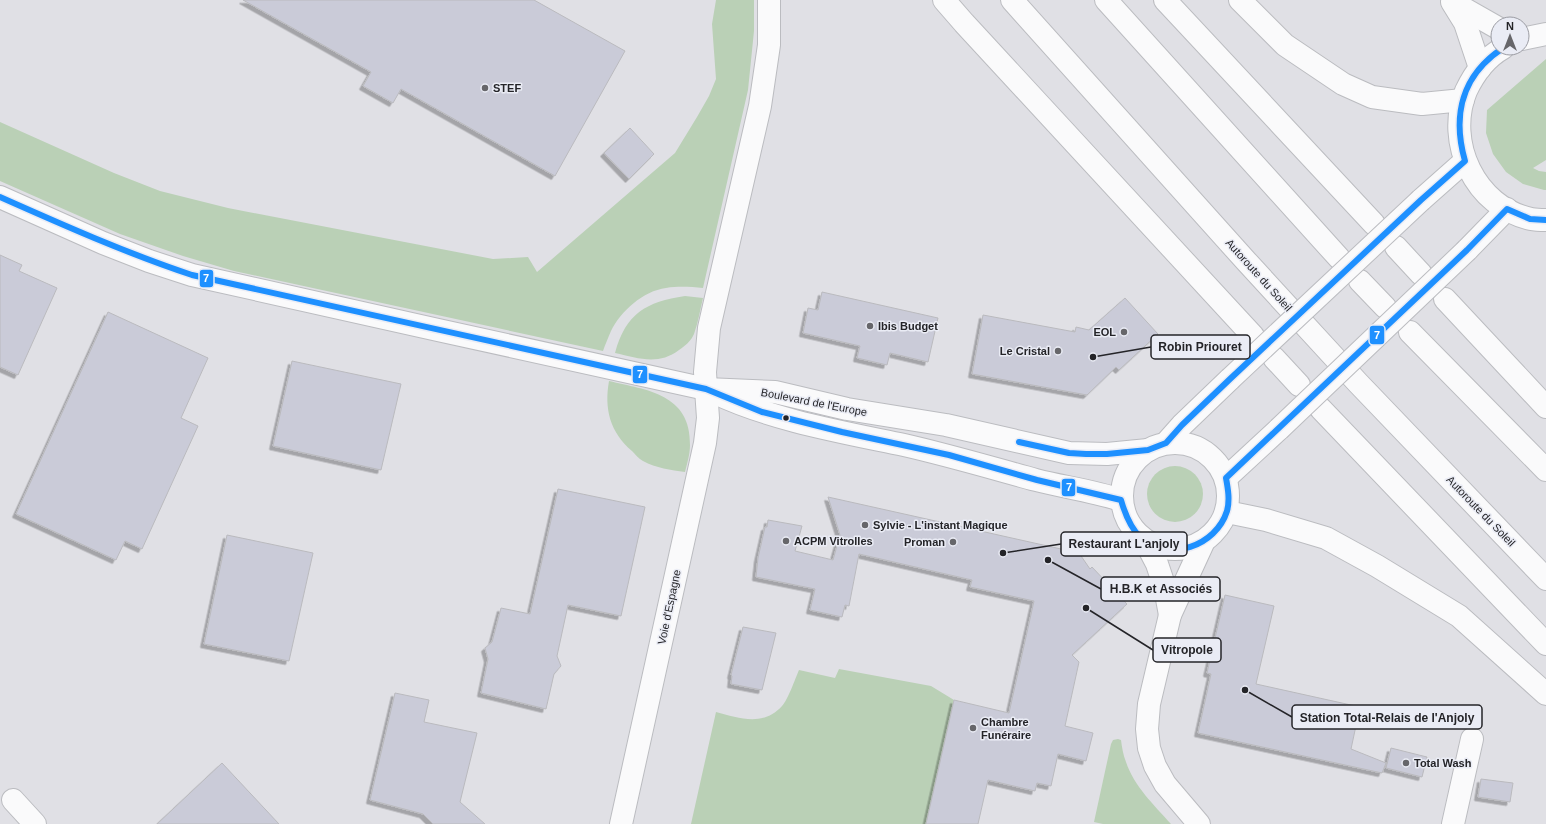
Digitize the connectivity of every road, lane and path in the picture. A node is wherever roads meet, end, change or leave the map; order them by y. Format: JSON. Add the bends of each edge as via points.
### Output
{"nodes":[{"id":1,"x":769,"y":0,"type":"edge"},
{"id":2,"x":944,"y":0,"type":"edge"},
{"id":3,"x":1012,"y":0,"type":"edge"},
{"id":4,"x":1106,"y":0,"type":"edge"},
{"id":5,"x":1165,"y":0,"type":"edge"},
{"id":6,"x":1240,"y":0,"type":"edge"},
{"id":7,"x":1451,"y":1,"type":"edge"},
{"id":8,"x":1490,"y":23,"type":"edge"},
{"id":9,"x":1546,"y":34,"type":"edge"},
{"id":10,"x":1530,"y":37,"type":"edge"},
{"id":11,"x":1492,"y":56,"type":"edge"},
{"id":12,"x":1480,"y":68,"type":"junction"},
{"id":13,"x":1463,"y":100,"type":"junction"},
{"id":14,"x":1465,"y":160,"type":"junction"},
{"id":15,"x":0,"y":197,"type":"edge"},
{"id":16,"x":1507,"y":209,"type":"junction"},
{"id":17,"x":1546,"y":220,"type":"edge"},
{"id":18,"x":1374,"y":224,"type":"dead end"},
{"id":19,"x":1396,"y":247,"type":"dead end"},
{"id":20,"x":1339,"y":258,"type":"dead end"},
{"id":21,"x":1421,"y":274,"type":"dead end"},
{"id":22,"x":1360,"y":281,"type":"dead end"},
{"id":23,"x":1445,"y":299,"type":"dead end"},
{"id":24,"x":1385,"y":307,"type":"dead end"},
{"id":25,"x":1410,"y":332,"type":"dead end"},
{"id":26,"x":1253,"y":336,"type":"dead end"},
{"id":27,"x":1274,"y":358,"type":"dead end"},
{"id":28,"x":1299,"y":385,"type":"dead end"},
{"id":29,"x":706,"y":389,"type":"junction"},
{"id":30,"x":1546,"y":407,"type":"edge"},
{"id":31,"x":1321,"y":409,"type":"dead end"},
{"id":32,"x":1157,"y":446,"type":"junction"},
{"id":33,"x":1546,"y":470,"type":"edge"},
{"id":34,"x":1226,"y":478,"type":"junction"},
{"id":35,"x":1121,"y":500,"type":"junction"},
{"id":36,"x":1227,"y":512,"type":"junction"},
{"id":37,"x":1145,"y":541,"type":"junction"},
{"id":38,"x":1204,"y":541,"type":"junction"},
{"id":39,"x":1546,"y":579,"type":"edge"},
{"id":40,"x":1170,"y":615,"type":"junction"},
{"id":41,"x":1546,"y":644,"type":"edge"},
{"id":42,"x":1546,"y":694,"type":"edge"},
{"id":43,"x":1472,"y":739,"type":"dead end"},
{"id":44,"x":13,"y":800,"type":"dead end"},
{"id":45,"x":35,"y":824,"type":"edge"},
{"id":46,"x":621,"y":824,"type":"edge"},
{"id":47,"x":1199,"y":824,"type":"edge"},
{"id":48,"x":1453,"y":824,"type":"edge"}],
"edges":[{"from":1,"to":29,"type":"main road","name":"Voie d'Espagne","via":[[769,45],[760,106],[709,328]]},
{"from":2,"to":26,"type":"main road"},
{"from":3,"to":39,"type":"main road","name":"Autoroute du Soleil","via":[[1358,383]]},
{"from":4,"to":20,"type":"main road"},
{"from":5,"to":18,"type":"main road"},
{"from":6,"to":13,"type":"main road","via":[[1285,45],[1343,84],[1372,97],[1422,104]]},
{"from":7,"to":8,"type":"main road"},
{"from":7,"to":12,"type":"main road","via":[[1465,23]]},
{"from":9,"to":10,"type":"main road"},
{"from":11,"to":12,"type":"main road"},
{"from":12,"to":13,"type":"main road"},
{"from":13,"to":14,"type":"main road","via":[[1459,120],[1460,141]]},
{"from":14,"to":16,"type":"main road","via":[[1475,180],[1489,196]]},
{"from":14,"to":32,"type":"main road","bridge":true},
{"from":15,"to":29,"type":"main road","name":"Boulevard de l'Europe","via":[[103,243],[192,275]]},
{"from":16,"to":17,"type":"main road","via":[[1530,219]]},
{"from":16,"to":34,"type":"main road","bridge":true},
{"from":19,"to":21,"type":"main road"},
{"from":22,"to":24,"type":"main road"},
{"from":23,"to":30,"type":"main road"},
{"from":25,"to":33,"type":"main road"},
{"from":27,"to":28,"type":"main road"},
{"from":29,"to":32,"type":"main road","name":"Boulevard de l'Europe","via":[[775,392],[847,409],[946,425],[1069,453],[1107,454]]},
{"from":29,"to":35,"type":"main road","via":[[762,412],[942,454]]},
{"from":29,"to":46,"type":"main road","name":"Voie d'Espagne","via":[[706,443]]},
{"from":31,"to":41,"type":"main road"},
{"from":32,"to":34,"type":"main road","via":[[1185,444],[1202,450],[1216,462]]},
{"from":32,"to":35,"type":"main road","via":[[1136,459],[1127,471],[1122,485]]},
{"from":34,"to":36,"type":"main road","via":[[1229,495]]},
{"from":35,"to":37,"type":"main road","via":[[1125,516],[1133,530]]},
{"from":36,"to":38,"type":"main road","via":[[1218,528]]},
{"from":36,"to":42,"type":"main road","via":[[1266,520],[1326,538],[1377,566],[1459,616]]},
{"from":37,"to":38,"type":"main road","via":[[1159,548],[1175,550],[1190,548]]},
{"from":37,"to":40,"type":"main road","via":[[1157,564]]},
{"from":38,"to":40,"type":"main road"},
{"from":40,"to":47,"type":"main road","via":[[1148,709],[1149,748],[1165,784]]},
{"from":43,"to":48,"type":"main road"},
{"from":44,"to":45,"type":"main road"}]}
